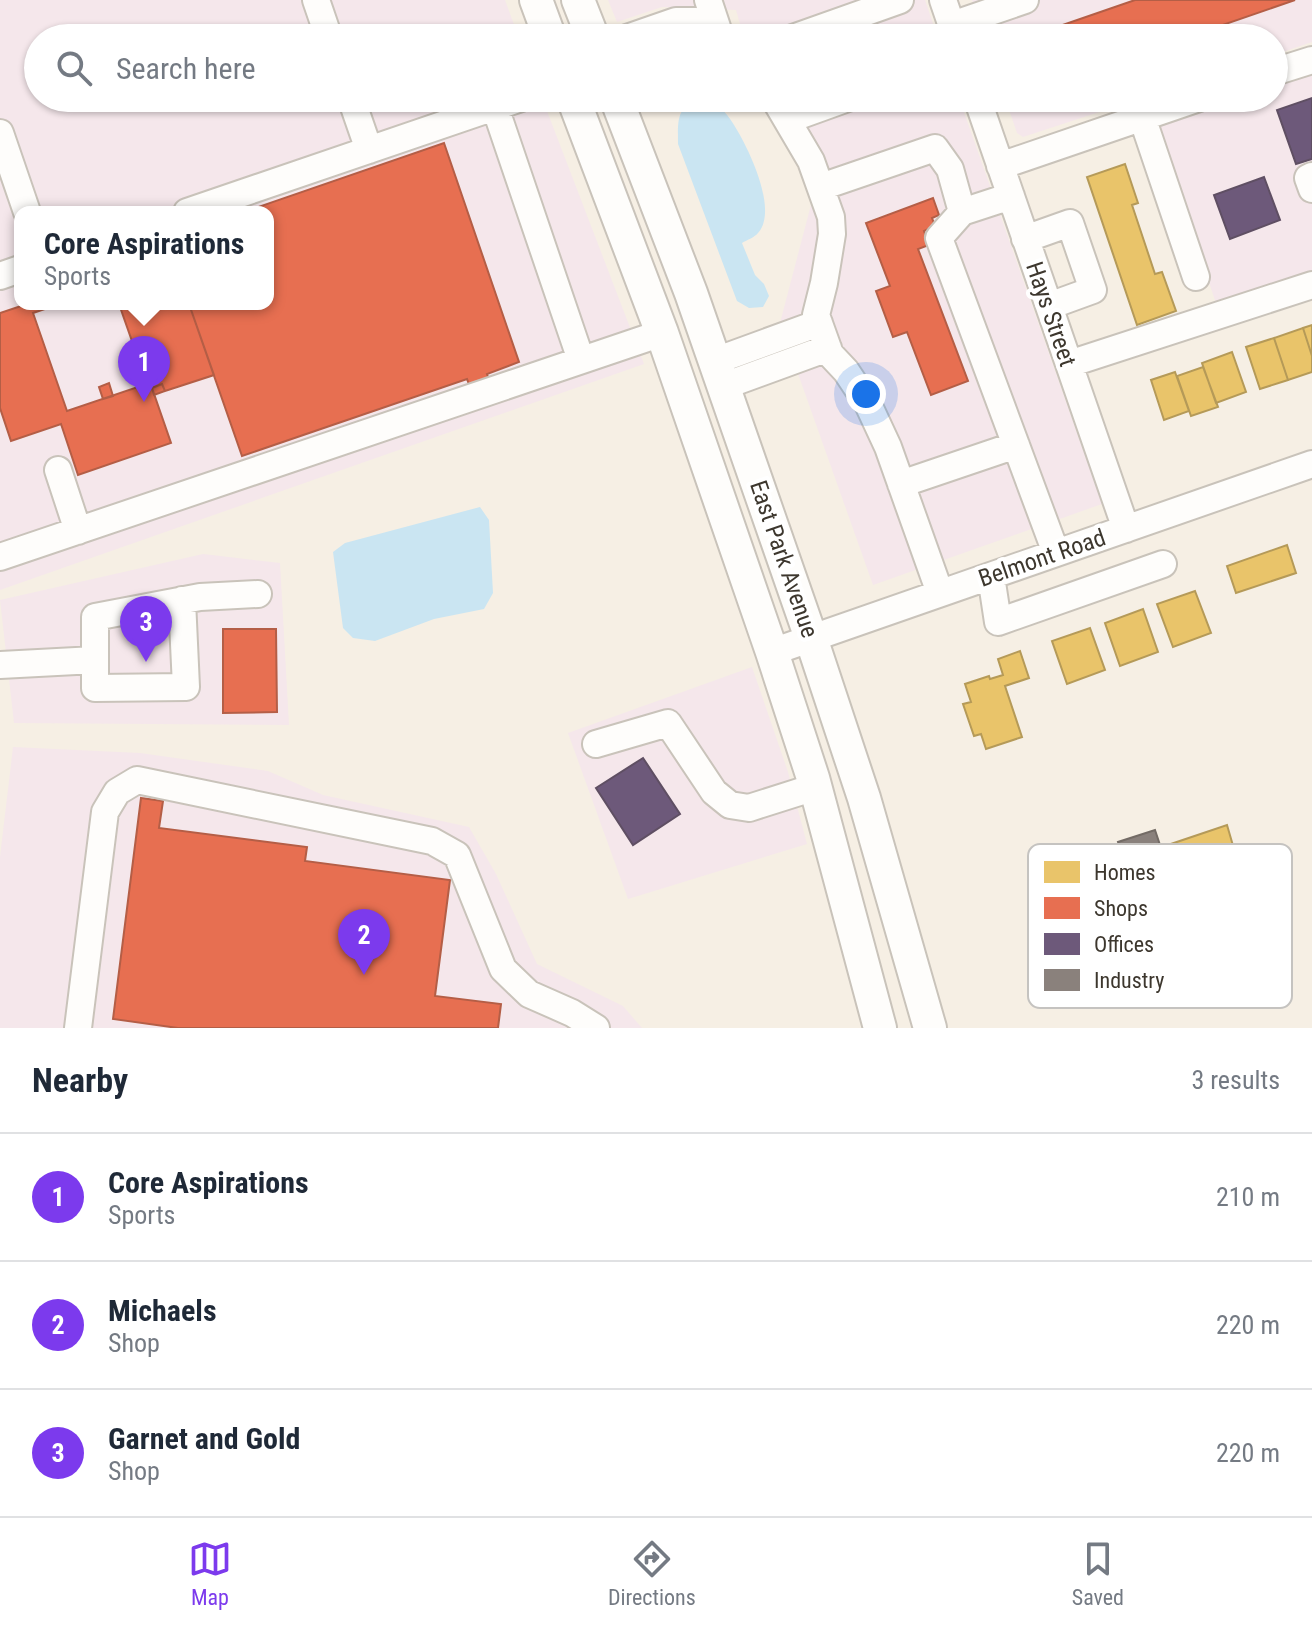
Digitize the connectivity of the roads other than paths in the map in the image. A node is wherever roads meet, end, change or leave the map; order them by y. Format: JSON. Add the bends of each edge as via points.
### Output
{"nodes":[{"id":1,"x":316,"y":0,"type":"edge"},
{"id":2,"x":536,"y":0,"type":"edge"},
{"id":3,"x":578,"y":0,"type":"edge"},
{"id":4,"x":708,"y":0,"type":"edge"},
{"id":5,"x":943,"y":0,"type":"edge"},
{"id":6,"x":1025,"y":0,"type":"edge"},
{"id":7,"x":890,"y":2,"type":"edge"},
{"id":8,"x":324,"y":24,"type":"edge"},
{"id":9,"x":545,"y":24,"type":"edge"},
{"id":10,"x":587,"y":24,"type":"edge"},
{"id":11,"x":667,"y":24,"type":"edge"},
{"id":12,"x":700,"y":24,"type":"edge"},
{"id":13,"x":715,"y":24,"type":"edge"},
{"id":14,"x":831,"y":24,"type":"edge"},
{"id":15,"x":951,"y":24,"type":"edge"},
{"id":16,"x":972,"y":24,"type":"edge"},
{"id":17,"x":1312,"y":60,"type":"edge"},
{"id":18,"x":1288,"y":68,"type":"edge"},
{"id":19,"x":356,"y":112,"type":"edge"},
{"id":20,"x":480,"y":112,"type":"edge"},
{"id":21,"x":497,"y":112,"type":"edge"},
{"id":22,"x":578,"y":112,"type":"edge"},
{"id":23,"x":621,"y":112,"type":"edge"},
{"id":24,"x":782,"y":112,"type":"edge"},
{"id":25,"x":982,"y":112,"type":"edge"},
{"id":26,"x":1157,"y":112,"type":"edge"},
{"id":27,"x":1142,"y":117,"type":"junction"},
{"id":28,"x":0,"y":133,"type":"edge"},
{"id":29,"x":369,"y":150,"type":"junction"},
{"id":30,"x":1000,"y":166,"type":"junction"},
{"id":31,"x":1312,"y":176,"type":"edge"},
{"id":32,"x":821,"y":187,"type":"junction"},
{"id":33,"x":1312,"y":189,"type":"edge"},
{"id":34,"x":1011,"y":196,"type":"junction"},
{"id":35,"x":25,"y":206,"type":"edge"},
{"id":36,"x":205,"y":206,"type":"edge"},
{"id":37,"x":962,"y":212,"type":"junction"},
{"id":38,"x":1025,"y":239,"type":"junction"},
{"id":39,"x":1196,"y":277,"type":"dead end"},
{"id":40,"x":1312,"y":285,"type":"edge"},
{"id":41,"x":1049,"y":306,"type":"junction"},
{"id":42,"x":819,"y":323,"type":"junction"},
{"id":43,"x":662,"y":333,"type":"junction"},
{"id":44,"x":828,"y":348,"type":"junction"},
{"id":45,"x":581,"y":360,"type":"junction"},
{"id":46,"x":1069,"y":364,"type":"junction"},
{"id":47,"x":719,"y":374,"type":"junction"},
{"id":48,"x":1016,"y":445,"type":"junction"},
{"id":49,"x":1312,"y":464,"type":"edge"},
{"id":50,"x":58,"y":470,"type":"dead end"},
{"id":51,"x":901,"y":484,"type":"junction"},
{"id":52,"x":1126,"y":529,"type":"junction"},
{"id":53,"x":78,"y":531,"type":"junction"},
{"id":54,"x":1063,"y":551,"type":"junction"},
{"id":55,"x":0,"y":557,"type":"edge"},
{"id":56,"x":1163,"y":564,"type":"dead end"},
{"id":57,"x":991,"y":576,"type":"junction"},
{"id":58,"x":1084,"y":591,"type":"junction"},
{"id":59,"x":940,"y":593,"type":"junction"},
{"id":60,"x":258,"y":594,"type":"dead end"},
{"id":61,"x":182,"y":600,"type":"junction"},
{"id":62,"x":811,"y":638,"type":"junction"},
{"id":63,"x":772,"y":652,"type":"junction"},
{"id":64,"x":95,"y":660,"type":"junction"},
{"id":65,"x":0,"y":665,"type":"edge"},
{"id":66,"x":596,"y":744,"type":"dead end"},
{"id":67,"x":815,"y":787,"type":"junction"},
{"id":68,"x":78,"y":1028,"type":"edge"},
{"id":69,"x":596,"y":1028,"type":"edge"},
{"id":70,"x":880,"y":1028,"type":"edge"},
{"id":71,"x":930,"y":1028,"type":"edge"}],
"edges":[{"from":1,"to":8,"type":"street"},
{"from":2,"to":9,"type":"main road"},
{"from":3,"to":10,"type":"main road"},
{"from":4,"to":13,"type":"street"},
{"from":5,"to":15,"type":"street"},
{"from":6,"to":16,"type":"street"},
{"from":7,"to":14,"type":"street"},
{"from":11,"to":12,"type":"street"},
{"from":17,"to":18,"type":"street"},
{"from":19,"to":29,"type":"street"},
{"from":20,"to":29,"type":"street"},
{"from":21,"to":45,"type":"street"},
{"from":22,"to":43,"type":"main road","name":"East Park Avenue"},
{"from":23,"to":47,"type":"main road","name":"East Park Avenue"},
{"from":24,"to":32,"type":"street"},
{"from":25,"to":30,"type":"street","name":"Hays Street"},
{"from":26,"to":27,"type":"street"},
{"from":27,"to":30,"type":"street"},
{"from":27,"to":39,"type":"street"},
{"from":28,"to":35,"type":"street"},
{"from":29,"to":36,"type":"street"},
{"from":30,"to":34,"type":"street","name":"Hays Street"},
{"from":31,"to":33,"type":"street"},
{"from":32,"to":37,"type":"street","via":[[935,148],[950,169]]},
{"from":32,"to":42,"type":"street","via":[[832,234],[816,315]]},
{"from":34,"to":37,"type":"street"},
{"from":34,"to":38,"type":"street","name":"Hays Street"},
{"from":37,"to":48,"type":"street","via":[[939,238]]},
{"from":38,"to":41,"type":"street","name":"Hays Street"},
{"from":38,"to":41,"type":"street","via":[[1070,223],[1093,290]]},
{"from":40,"to":46,"type":"street"},
{"from":41,"to":46,"type":"street","name":"Hays Street"},
{"from":42,"to":44,"type":"street"},
{"from":42,"to":47,"type":"street"},
{"from":43,"to":45,"type":"street"},
{"from":43,"to":63,"type":"main road","name":"East Park Avenue"},
{"from":44,"to":47,"type":"street"},
{"from":44,"to":51,"type":"street","via":[[868,404]]},
{"from":45,"to":53,"type":"street"},
{"from":46,"to":52,"type":"street","name":"Hays Street"},
{"from":47,"to":62,"type":"main road","name":"East Park Avenue"},
{"from":48,"to":51,"type":"street"},
{"from":48,"to":54,"type":"street"},
{"from":49,"to":52,"type":"street","name":"Belmont Road"},
{"from":50,"to":53,"type":"street"},
{"from":51,"to":59,"type":"street"},
{"from":52,"to":54,"type":"street","name":"Belmont Road"},
{"from":53,"to":55,"type":"street"},
{"from":54,"to":57,"type":"street","name":"Belmont Road"},
{"from":54,"to":58,"type":"street"},
{"from":56,"to":58,"type":"street"},
{"from":57,"to":58,"type":"street","via":[[998,622]]},
{"from":57,"to":59,"type":"street","name":"Belmont Road"},
{"from":59,"to":62,"type":"street","name":"Belmont Road"},
{"from":60,"to":61,"type":"street"},
{"from":61,"to":64,"type":"street","via":[[95,617]]},
{"from":61,"to":64,"type":"street","via":[[186,687],[95,688]]},
{"from":62,"to":63,"type":"street","name":"Belmont Road"},
{"from":62,"to":71,"type":"main road","name":"East Park Avenue"},
{"from":63,"to":67,"type":"main road","name":"East Park Avenue"},
{"from":64,"to":65,"type":"street"},
{"from":66,"to":67,"type":"street","via":[[668,723],[714,792],[730,805],[749,808]]},
{"from":67,"to":70,"type":"main road","name":"East Park Avenue"},
{"from":68,"to":69,"type":"street","via":[[105,812],[117,792],[137,780],[432,841],[457,855],[503,969],[529,994]]}]}
